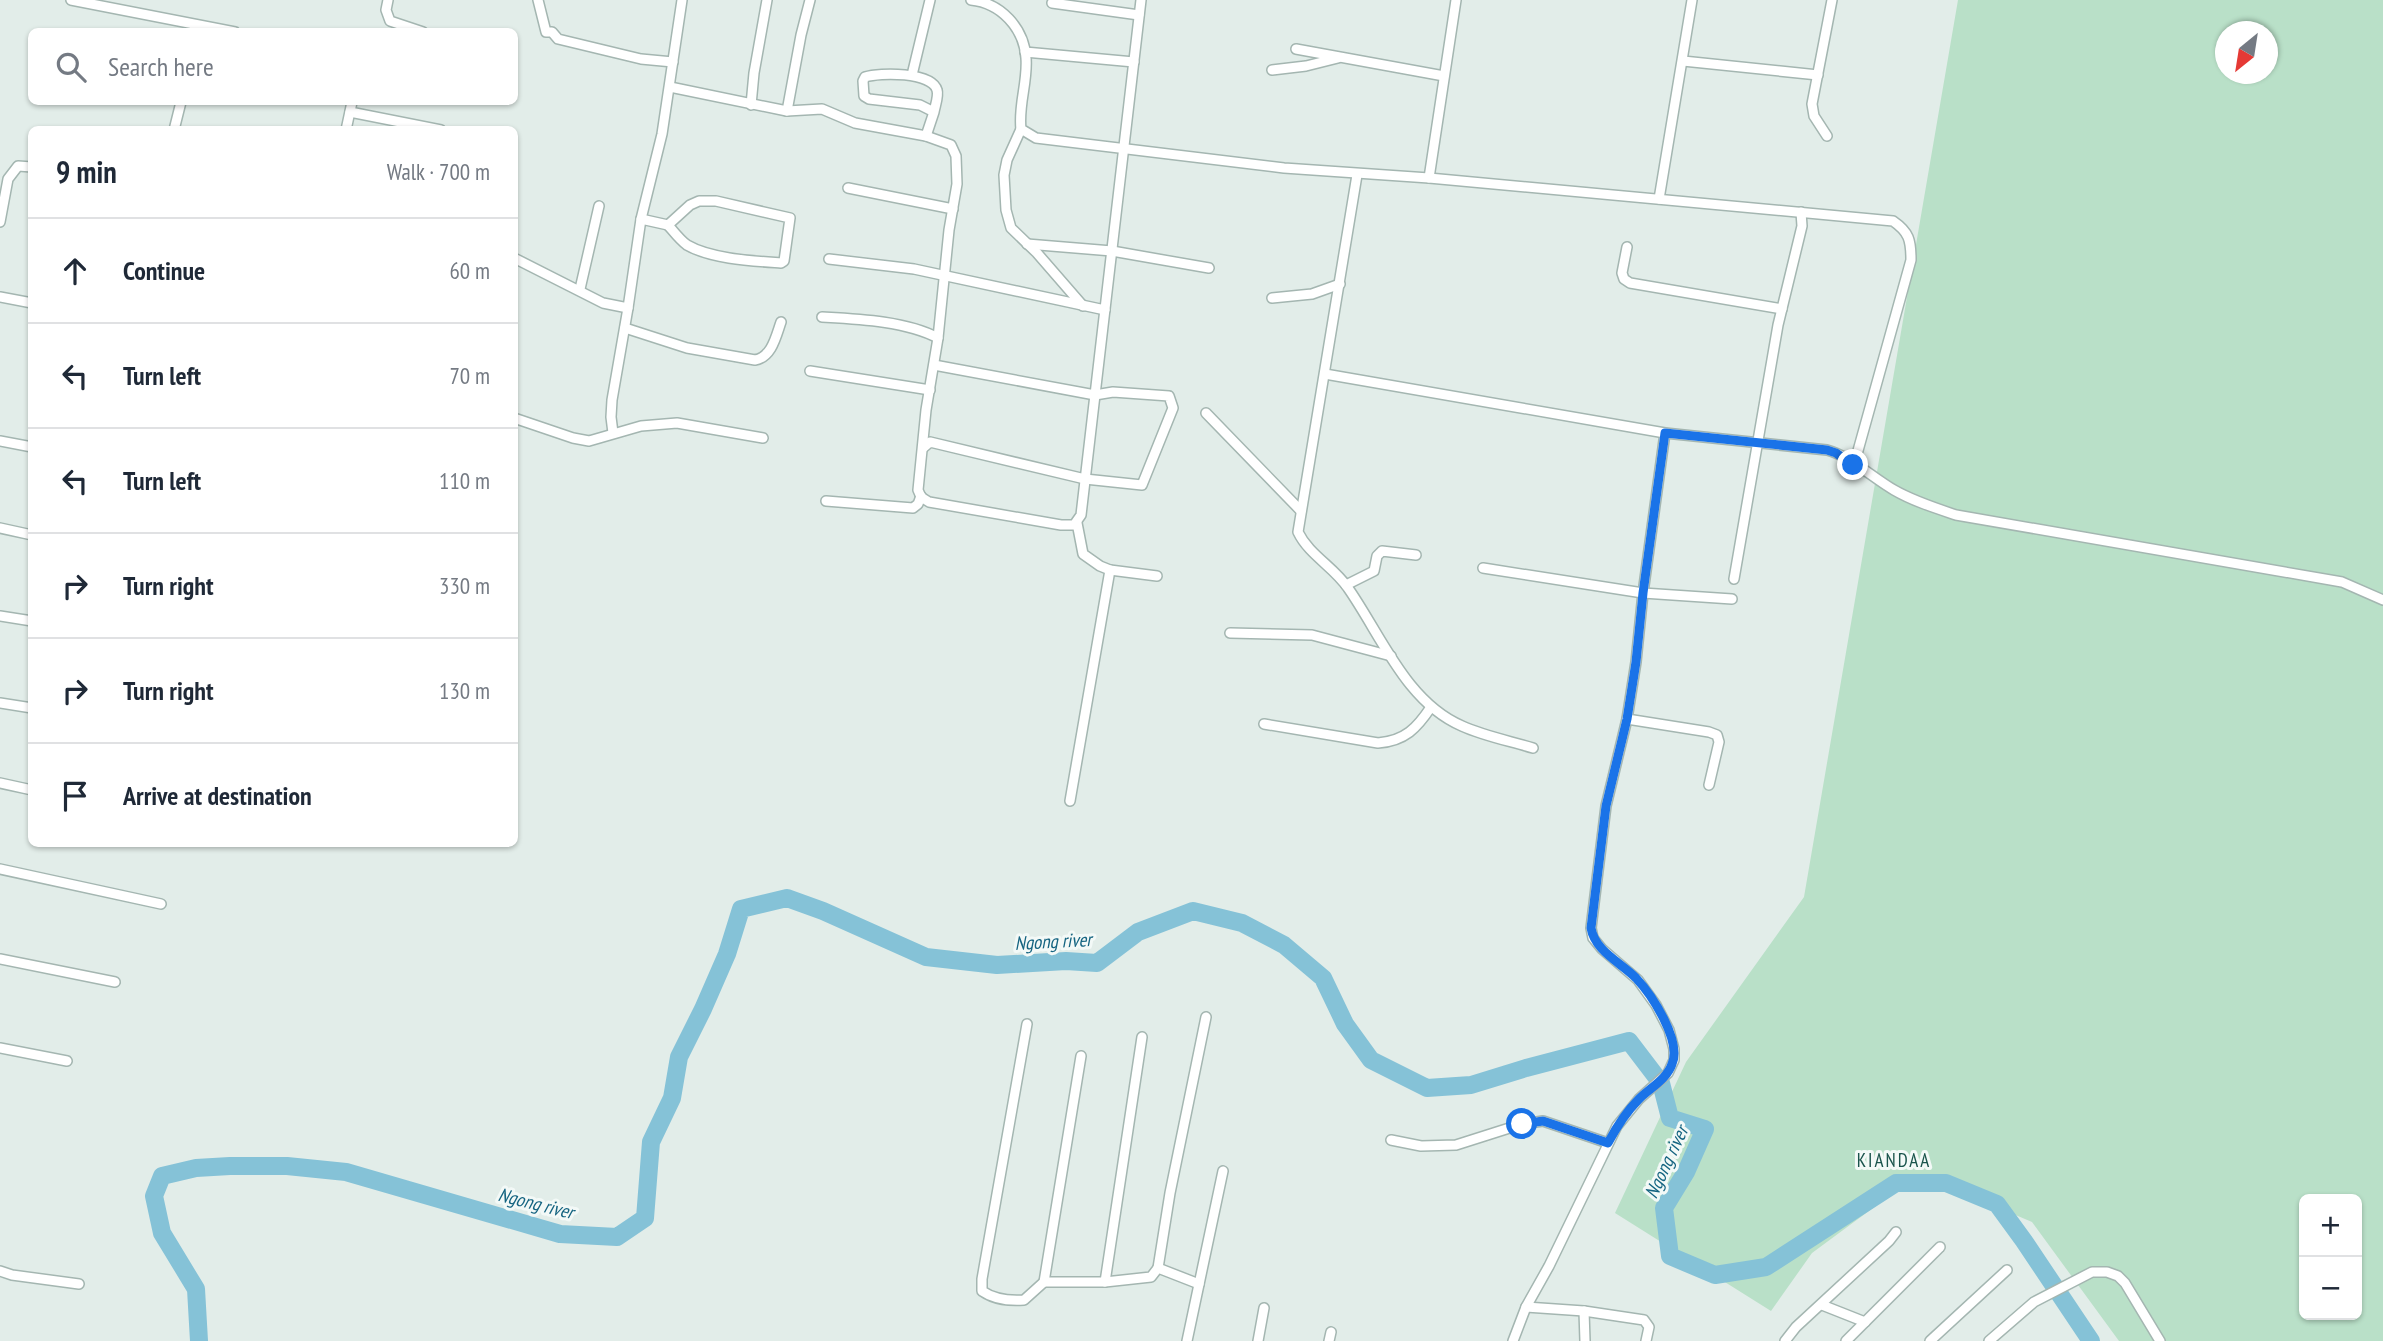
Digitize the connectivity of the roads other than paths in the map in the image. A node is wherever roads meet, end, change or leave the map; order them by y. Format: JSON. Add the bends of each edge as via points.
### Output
{"nodes":[{"id":1,"x":71,"y":0,"type":"edge"},
{"id":2,"x":388,"y":0,"type":"edge"},
{"id":3,"x":538,"y":0,"type":"edge"},
{"id":4,"x":682,"y":0,"type":"edge"},
{"id":5,"x":767,"y":0,"type":"edge"},
{"id":6,"x":810,"y":0,"type":"edge"},
{"id":7,"x":930,"y":0,"type":"edge"},
{"id":8,"x":971,"y":0,"type":"edge"},
{"id":9,"x":1141,"y":0,"type":"edge"},
{"id":10,"x":1456,"y":0,"type":"edge"},
{"id":11,"x":1692,"y":0,"type":"edge"},
{"id":12,"x":1832,"y":0,"type":"edge"},
{"id":13,"x":1052,"y":3,"type":"dead end"},
{"id":14,"x":1139,"y":15,"type":"junction"},
{"id":15,"x":197,"y":28,"type":"edge"},
{"id":16,"x":411,"y":28,"type":"edge"},
{"id":17,"x":1296,"y":49,"type":"dead end"},
{"id":18,"x":1025,"y":52,"type":"junction"},
{"id":19,"x":1340,"y":57,"type":"junction"},
{"id":20,"x":1683,"y":61,"type":"junction"},
{"id":21,"x":673,"y":62,"type":"junction"},
{"id":22,"x":1134,"y":62,"type":"junction"},
{"id":23,"x":1272,"y":70,"type":"dead end"},
{"id":24,"x":912,"y":75,"type":"junction"},
{"id":25,"x":1818,"y":75,"type":"junction"},
{"id":26,"x":1444,"y":76,"type":"junction"},
{"id":27,"x":670,"y":87,"type":"junction"},
{"id":28,"x":180,"y":105,"type":"edge"},
{"id":29,"x":751,"y":105,"type":"junction"},
{"id":30,"x":351,"y":107,"type":"edge"},
{"id":31,"x":787,"y":111,"type":"junction"},
{"id":32,"x":933,"y":112,"type":"junction"},
{"id":33,"x":175,"y":126,"type":"edge"},
{"id":34,"x":347,"y":126,"type":"edge"},
{"id":35,"x":425,"y":126,"type":"edge"},
{"id":36,"x":1021,"y":129,"type":"junction"},
{"id":37,"x":926,"y":136,"type":"junction"},
{"id":38,"x":1827,"y":136,"type":"dead end"},
{"id":39,"x":1125,"y":148,"type":"junction"},
{"id":40,"x":28,"y":167,"type":"edge"},
{"id":41,"x":1357,"y":175,"type":"junction"},
{"id":42,"x":1429,"y":178,"type":"junction"},
{"id":43,"x":848,"y":188,"type":"dead end"},
{"id":44,"x":1659,"y":199,"type":"junction"},
{"id":45,"x":599,"y":205,"type":"dead end"},
{"id":46,"x":953,"y":209,"type":"junction"},
{"id":47,"x":1801,"y":212,"type":"junction"},
{"id":48,"x":641,"y":219,"type":"junction"},
{"id":49,"x":0,"y":222,"type":"edge"},
{"id":50,"x":668,"y":225,"type":"junction"},
{"id":51,"x":1027,"y":244,"type":"junction"},
{"id":52,"x":1627,"y":247,"type":"dead end"},
{"id":53,"x":1112,"y":251,"type":"junction"},
{"id":54,"x":829,"y":259,"type":"dead end"},
{"id":55,"x":518,"y":260,"type":"edge"},
{"id":56,"x":1209,"y":268,"type":"dead end"},
{"id":57,"x":944,"y":277,"type":"junction"},
{"id":58,"x":1340,"y":284,"type":"junction"},
{"id":59,"x":580,"y":289,"type":"junction"},
{"id":60,"x":0,"y":297,"type":"edge"},
{"id":61,"x":1272,"y":298,"type":"dead end"},
{"id":62,"x":28,"y":302,"type":"edge"},
{"id":63,"x":1083,"y":306,"type":"junction"},
{"id":64,"x":628,"y":308,"type":"junction"},
{"id":65,"x":1782,"y":309,"type":"junction"},
{"id":66,"x":1105,"y":310,"type":"junction"},
{"id":67,"x":822,"y":317,"type":"dead end"},
{"id":68,"x":781,"y":322,"type":"dead end"},
{"id":69,"x":625,"y":328,"type":"junction"},
{"id":70,"x":938,"y":338,"type":"junction"},
{"id":71,"x":934,"y":365,"type":"junction"},
{"id":72,"x":810,"y":371,"type":"dead end"},
{"id":73,"x":1325,"y":374,"type":"junction"},
{"id":74,"x":930,"y":390,"type":"junction"},
{"id":75,"x":1095,"y":395,"type":"junction"},
{"id":76,"x":1206,"y":413,"type":"dead end"},
{"id":77,"x":518,"y":419,"type":"edge"},
{"id":78,"x":613,"y":432,"type":"junction"},
{"id":79,"x":1665,"y":433,"type":"junction"},
{"id":80,"x":763,"y":439,"type":"dead end"},
{"id":81,"x":0,"y":443,"type":"edge"},
{"id":82,"x":1757,"y":443,"type":"junction"},
{"id":83,"x":28,"y":446,"type":"edge"},
{"id":84,"x":923,"y":448,"type":"junction"},
{"id":85,"x":1853,"y":465,"type":"junction"},
{"id":86,"x":1085,"y":479,"type":"junction"},
{"id":87,"x":921,"y":496,"type":"junction"},
{"id":88,"x":826,"y":501,"type":"dead end"},
{"id":89,"x":1301,"y":511,"type":"junction"},
{"id":90,"x":1077,"y":523,"type":"junction"},
{"id":91,"x":0,"y":528,"type":"edge"},
{"id":92,"x":28,"y":534,"type":"edge"},
{"id":93,"x":1416,"y":555,"type":"dead end"},
{"id":94,"x":1483,"y":568,"type":"dead end"},
{"id":95,"x":1110,"y":570,"type":"junction"},
{"id":96,"x":1157,"y":576,"type":"dead end"},
{"id":97,"x":1734,"y":579,"type":"dead end"},
{"id":98,"x":1346,"y":585,"type":"junction"},
{"id":99,"x":1643,"y":593,"type":"junction"},
{"id":100,"x":1732,"y":599,"type":"dead end"},
{"id":101,"x":2383,"y":600,"type":"edge"},
{"id":102,"x":0,"y":616,"type":"edge"},
{"id":103,"x":28,"y":620,"type":"edge"},
{"id":104,"x":1230,"y":633,"type":"dead end"},
{"id":105,"x":1391,"y":656,"type":"junction"},
{"id":106,"x":0,"y":703,"type":"edge"},
{"id":107,"x":28,"y":707,"type":"edge"},
{"id":108,"x":1431,"y":707,"type":"junction"},
{"id":109,"x":1627,"y":719,"type":"junction"},
{"id":110,"x":1264,"y":724,"type":"dead end"},
{"id":111,"x":1534,"y":748,"type":"dead end"},
{"id":112,"x":0,"y":783,"type":"edge"},
{"id":113,"x":1709,"y":785,"type":"dead end"},
{"id":114,"x":28,"y":789,"type":"edge"},
{"id":115,"x":1070,"y":801,"type":"dead end"},
{"id":116,"x":0,"y":869,"type":"edge"},
{"id":117,"x":161,"y":904,"type":"dead end"},
{"id":118,"x":0,"y":959,"type":"edge"},
{"id":119,"x":115,"y":982,"type":"dead end"},
{"id":120,"x":1206,"y":1017,"type":"dead end"},
{"id":121,"x":1027,"y":1024,"type":"dead end"},
{"id":122,"x":1142,"y":1037,"type":"dead end"},
{"id":123,"x":0,"y":1048,"type":"edge"},
{"id":124,"x":1081,"y":1056,"type":"dead end"},
{"id":125,"x":67,"y":1061,"type":"dead end"},
{"id":126,"x":1391,"y":1140,"type":"dead end"},
{"id":127,"x":1608,"y":1143,"type":"junction"},
{"id":128,"x":1223,"y":1171,"type":"dead end"},
{"id":129,"x":1896,"y":1232,"type":"dead end"},
{"id":130,"x":1940,"y":1247,"type":"dead end"},
{"id":131,"x":1158,"y":1268,"type":"junction"},
{"id":132,"x":2007,"y":1270,"type":"dead end"},
{"id":133,"x":0,"y":1271,"type":"edge"},
{"id":134,"x":1044,"y":1282,"type":"junction"},
{"id":135,"x":1105,"y":1282,"type":"junction"},
{"id":136,"x":1199,"y":1283,"type":"junction"},
{"id":137,"x":79,"y":1284,"type":"dead end"},
{"id":138,"x":1822,"y":1305,"type":"junction"},
{"id":139,"x":1526,"y":1307,"type":"junction"},
{"id":140,"x":1265,"y":1308,"type":"dead end"},
{"id":141,"x":1584,"y":1311,"type":"junction"},
{"id":142,"x":1865,"y":1322,"type":"junction"},
{"id":143,"x":1187,"y":1341,"type":"edge"},
{"id":144,"x":1258,"y":1341,"type":"edge"},
{"id":145,"x":1513,"y":1341,"type":"edge"},
{"id":146,"x":1585,"y":1341,"type":"edge"},
{"id":147,"x":1646,"y":1341,"type":"edge"},
{"id":148,"x":1786,"y":1341,"type":"edge"},
{"id":149,"x":1846,"y":1341,"type":"edge"},
{"id":150,"x":1930,"y":1341,"type":"edge"},
{"id":151,"x":1989,"y":1341,"type":"edge"},
{"id":152,"x":2160,"y":1341,"type":"edge"}],
"edges":[{"from":1,"to":15,"type":"street"},
{"from":2,"to":16,"type":"street","via":[[390,21]]},
{"from":3,"to":21,"type":"street","via":[[546,32],[558,40]]},
{"from":4,"to":21,"type":"street"},
{"from":5,"to":29,"type":"street"},
{"from":6,"to":31,"type":"street"},
{"from":7,"to":24,"type":"street"},
{"from":8,"to":18,"type":"street","via":[[1008,16]]},
{"from":9,"to":14,"type":"street"},
{"from":10,"to":26,"type":"street"},
{"from":11,"to":20,"type":"street"},
{"from":12,"to":25,"type":"street"},
{"from":13,"to":14,"type":"street"},
{"from":14,"to":22,"type":"street"},
{"from":17,"to":19,"type":"street"},
{"from":18,"to":22,"type":"street"},
{"from":18,"to":36,"type":"street"},
{"from":19,"to":23,"type":"street"},
{"from":19,"to":26,"type":"street"},
{"from":20,"to":25,"type":"street"},
{"from":20,"to":44,"type":"street"},
{"from":21,"to":27,"type":"street"},
{"from":22,"to":39,"type":"street"},
{"from":24,"to":32,"type":"street","via":[[936,87]]},
{"from":24,"to":32,"type":"street","via":[[865,77],[864,96],[920,105]]},
{"from":25,"to":38,"type":"street","via":[[1812,104]]},
{"from":26,"to":42,"type":"street"},
{"from":27,"to":29,"type":"street"},
{"from":27,"to":48,"type":"street"},
{"from":28,"to":33,"type":"street"},
{"from":29,"to":31,"type":"street"},
{"from":30,"to":34,"type":"street"},
{"from":30,"to":35,"type":"street"},
{"from":31,"to":37,"type":"street","via":[[822,109],[855,124]]},
{"from":32,"to":37,"type":"street"},
{"from":36,"to":39,"type":"street","via":[[1036,138]]},
{"from":36,"to":51,"type":"street","via":[[1004,175],[1011,228]]},
{"from":37,"to":46,"type":"street","via":[[955,150]]},
{"from":39,"to":41,"type":"street"},
{"from":39,"to":53,"type":"street"},
{"from":40,"to":49,"type":"street","via":[[18,166],[8,178]]},
{"from":41,"to":42,"type":"street"},
{"from":41,"to":58,"type":"street"},
{"from":42,"to":44,"type":"street"},
{"from":43,"to":46,"type":"street"},
{"from":44,"to":47,"type":"street"},
{"from":45,"to":59,"type":"street"},
{"from":46,"to":57,"type":"street"},
{"from":47,"to":65,"type":"street","via":[[1802,226]]},
{"from":47,"to":85,"type":"street","via":[[1892,221],[1907,231],[1911,243],[1911,260]]},
{"from":48,"to":50,"type":"street"},
{"from":48,"to":64,"type":"street"},
{"from":50,"to":50,"type":"street","via":[[699,251],[752,261],[781,263],[786,258],[788,217],[699,201]]},
{"from":51,"to":53,"type":"street"},
{"from":51,"to":63,"type":"street"},
{"from":52,"to":65,"type":"street","via":[[1622,273],[1630,283]]},
{"from":53,"to":56,"type":"street"},
{"from":53,"to":66,"type":"street"},
{"from":54,"to":57,"type":"street"},
{"from":55,"to":59,"type":"street"},
{"from":57,"to":63,"type":"street"},
{"from":57,"to":70,"type":"street"},
{"from":58,"to":61,"type":"street","via":[[1312,294]]},
{"from":58,"to":73,"type":"street"},
{"from":59,"to":64,"type":"street","via":[[603,303]]},
{"from":60,"to":62,"type":"street"},
{"from":63,"to":66,"type":"street"},
{"from":64,"to":69,"type":"street"},
{"from":65,"to":82,"type":"street"},
{"from":66,"to":75,"type":"street"},
{"from":67,"to":70,"type":"street","via":[[873,321]]},
{"from":68,"to":69,"type":"street","via":[[768,353],[755,360],[687,348]]},
{"from":69,"to":78,"type":"street","via":[[612,400]]},
{"from":70,"to":71,"type":"street"},
{"from":71,"to":74,"type":"street"},
{"from":71,"to":75,"type":"street"},
{"from":72,"to":74,"type":"street"},
{"from":73,"to":79,"type":"street"},
{"from":73,"to":89,"type":"street"},
{"from":74,"to":84,"type":"street"},
{"from":75,"to":86,"type":"street"},
{"from":75,"to":86,"type":"street","via":[[1169,396],[1173,408],[1142,485]]},
{"from":76,"to":89,"type":"street"},
{"from":77,"to":78,"type":"street","via":[[589,441]]},
{"from":78,"to":80,"type":"street","via":[[677,423]]},
{"from":79,"to":82,"type":"street"},
{"from":79,"to":99,"type":"street"},
{"from":81,"to":83,"type":"street"},
{"from":82,"to":85,"type":"street","via":[[1827,450]]},
{"from":82,"to":97,"type":"street"},
{"from":84,"to":86,"type":"street","via":[[930,442]]},
{"from":84,"to":87,"type":"street"},
{"from":85,"to":101,"type":"street","via":[[1910,499],[1956,515],[2342,582]]},
{"from":86,"to":90,"type":"street"},
{"from":87,"to":88,"type":"street","via":[[913,508]]},
{"from":87,"to":90,"type":"street","via":[[929,502],[981,513],[1067,526]]},
{"from":89,"to":98,"type":"street","via":[[1301,538]]},
{"from":90,"to":95,"type":"street","via":[[1083,554]]},
{"from":91,"to":92,"type":"street"},
{"from":93,"to":98,"type":"street","via":[[1382,551],[1374,571]]},
{"from":94,"to":99,"type":"street"},
{"from":95,"to":96,"type":"street"},
{"from":95,"to":115,"type":"street"},
{"from":98,"to":105,"type":"street"},
{"from":99,"to":100,"type":"street"},
{"from":99,"to":109,"type":"street"},
{"from":102,"to":103,"type":"street"},
{"from":104,"to":105,"type":"street","via":[[1311,635]]},
{"from":105,"to":108,"type":"street"},
{"from":106,"to":107,"type":"street"},
{"from":108,"to":110,"type":"street","via":[[1415,730],[1378,743]]},
{"from":108,"to":111,"type":"street","via":[[1460,725]]},
{"from":109,"to":113,"type":"street","via":[[1717,735]]},
{"from":109,"to":127,"type":"street","via":[[1606,806],[1591,928],[1602,949],[1638,980],[1656,1004],[1669,1030],[1674,1060],[1668,1073],[1622,1119]]},
{"from":112,"to":114,"type":"street"},
{"from":116,"to":117,"type":"street"},
{"from":118,"to":119,"type":"street"},
{"from":120,"to":131,"type":"street"},
{"from":121,"to":134,"type":"street","via":[[981,1286],[989,1296],[1013,1301],[1024,1300]]},
{"from":122,"to":135,"type":"street"},
{"from":123,"to":125,"type":"street"},
{"from":124,"to":134,"type":"street"},
{"from":126,"to":127,"type":"street","via":[[1422,1146],[1456,1145],[1543,1121]]},
{"from":127,"to":139,"type":"street"},
{"from":128,"to":136,"type":"street"},
{"from":129,"to":138,"type":"street"},
{"from":130,"to":142,"type":"street"},
{"from":131,"to":135,"type":"street","via":[[1151,1278]]},
{"from":131,"to":136,"type":"street"},
{"from":132,"to":150,"type":"street"},
{"from":133,"to":137,"type":"street"},
{"from":134,"to":135,"type":"street"},
{"from":136,"to":143,"type":"street"},
{"from":138,"to":142,"type":"street"},
{"from":138,"to":148,"type":"street"},
{"from":139,"to":141,"type":"street"},
{"from":139,"to":145,"type":"street"},
{"from":140,"to":144,"type":"street"},
{"from":141,"to":146,"type":"street"},
{"from":141,"to":147,"type":"street","via":[[1643,1320],[1649,1329]]},
{"from":142,"to":149,"type":"street"},
{"from":151,"to":152,"type":"street","via":[[2034,1302],[2092,1272],[2107,1272],[2125,1283]]}]}
